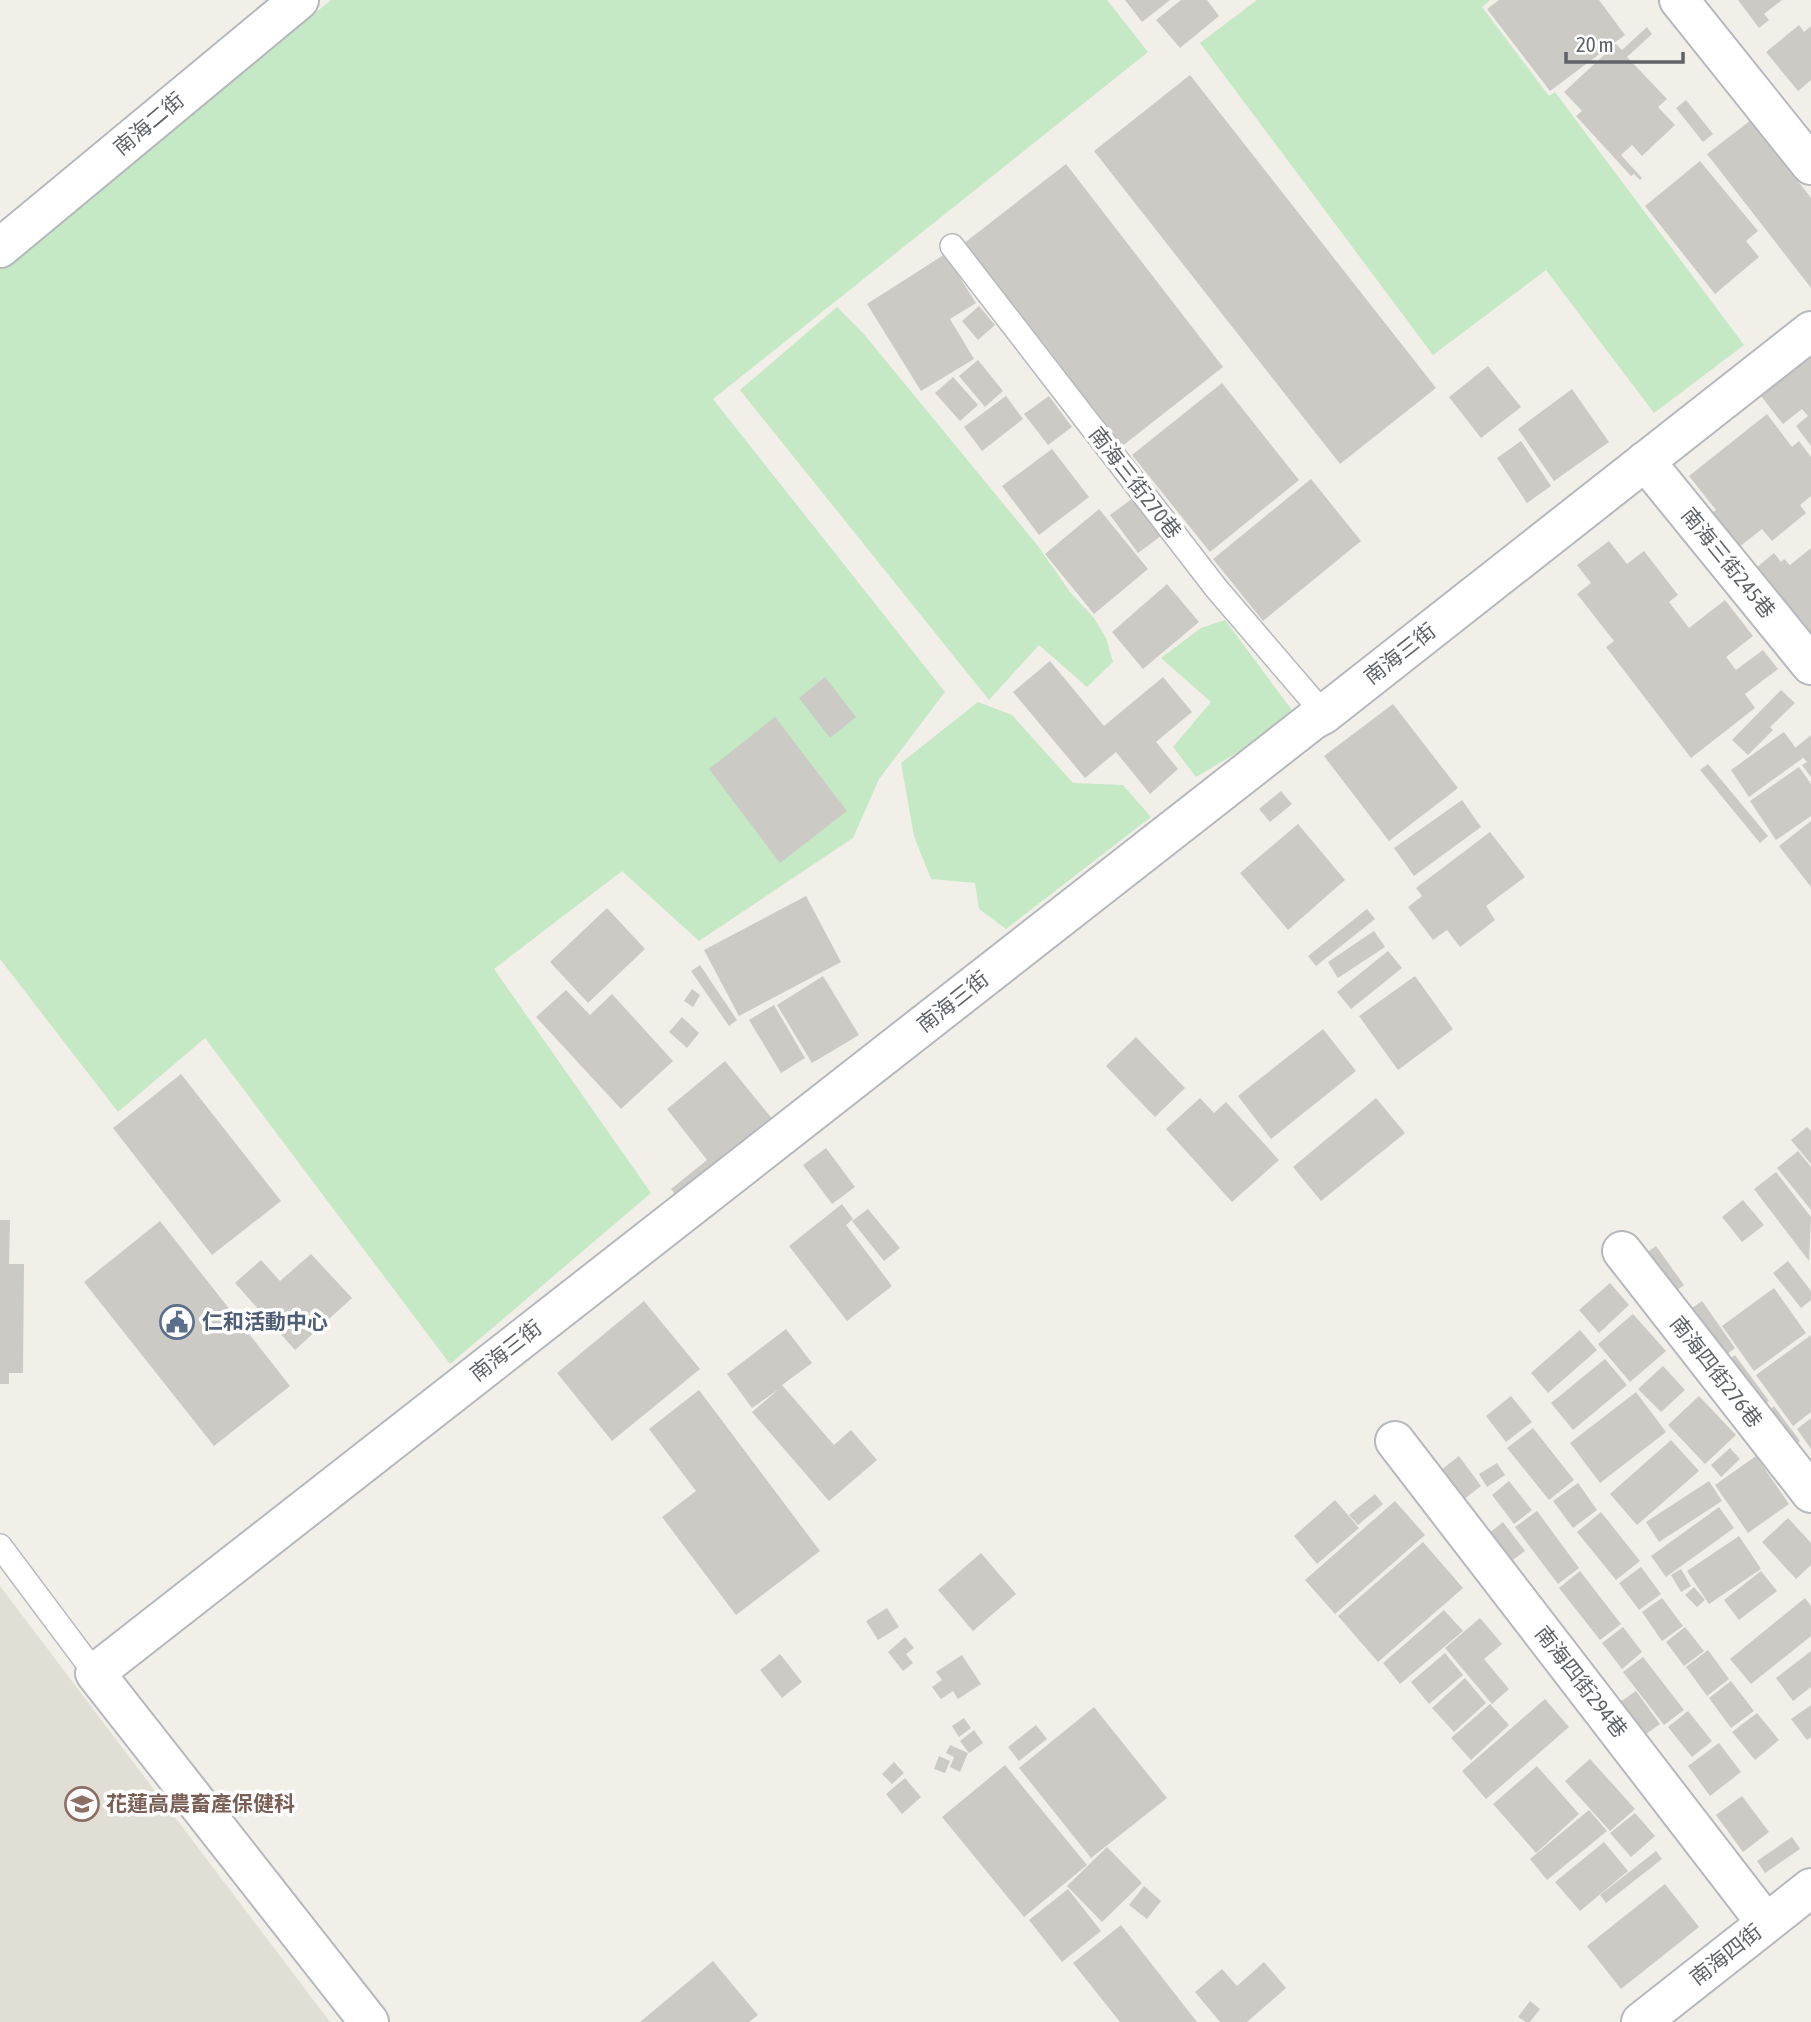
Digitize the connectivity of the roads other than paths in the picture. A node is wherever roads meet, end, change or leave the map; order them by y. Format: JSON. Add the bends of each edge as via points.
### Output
{"nodes":[{"id":1,"x":299,"y":0,"type":"edge"},
{"id":2,"x":1679,"y":0,"type":"edge"},
{"id":3,"x":1811,"y":164,"type":"edge"},
{"id":4,"x":952,"y":246,"type":"dead end"},
{"id":5,"x":0,"y":248,"type":"edge"},
{"id":6,"x":1811,"y":331,"type":"edge"},
{"id":7,"x":1645,"y":461,"type":"junction"},
{"id":8,"x":1811,"y":665,"type":"edge"},
{"id":9,"x":1324,"y":715,"type":"junction"},
{"id":10,"x":1622,"y":1251,"type":"dead end"},
{"id":11,"x":1395,"y":1441,"type":"dead end"},
{"id":12,"x":1811,"y":1493,"type":"edge"},
{"id":13,"x":0,"y":1546,"type":"edge"},
{"id":14,"x":94,"y":1673,"type":"junction"},
{"id":15,"x":1811,"y":1888,"type":"edge"},
{"id":16,"x":1766,"y":1923,"type":"junction"},
{"id":17,"x":369,"y":2022,"type":"edge"},
{"id":18,"x":1641,"y":2022,"type":"edge"}],
"edges":[{"from":1,"to":5,"type":"street","name":"南海二街"},
{"from":2,"to":3,"type":"street"},
{"from":4,"to":9,"type":"lane","name":"南海三街270巷","via":[[1216,588]]},
{"from":6,"to":7,"type":"street","name":"南海三街"},
{"from":7,"to":8,"type":"street","name":"南海三街245巷"},
{"from":7,"to":9,"type":"street","name":"南海三街"},
{"from":9,"to":14,"type":"street","name":"南海三街"},
{"from":10,"to":12,"type":"street","name":"南海四街276巷"},
{"from":11,"to":16,"type":"street","name":"南海四街294巷"},
{"from":13,"to":14,"type":"lane"},
{"from":14,"to":17,"type":"street"},
{"from":15,"to":16,"type":"street","name":"南海四街"},
{"from":16,"to":18,"type":"street","name":"南海四街"}]}
